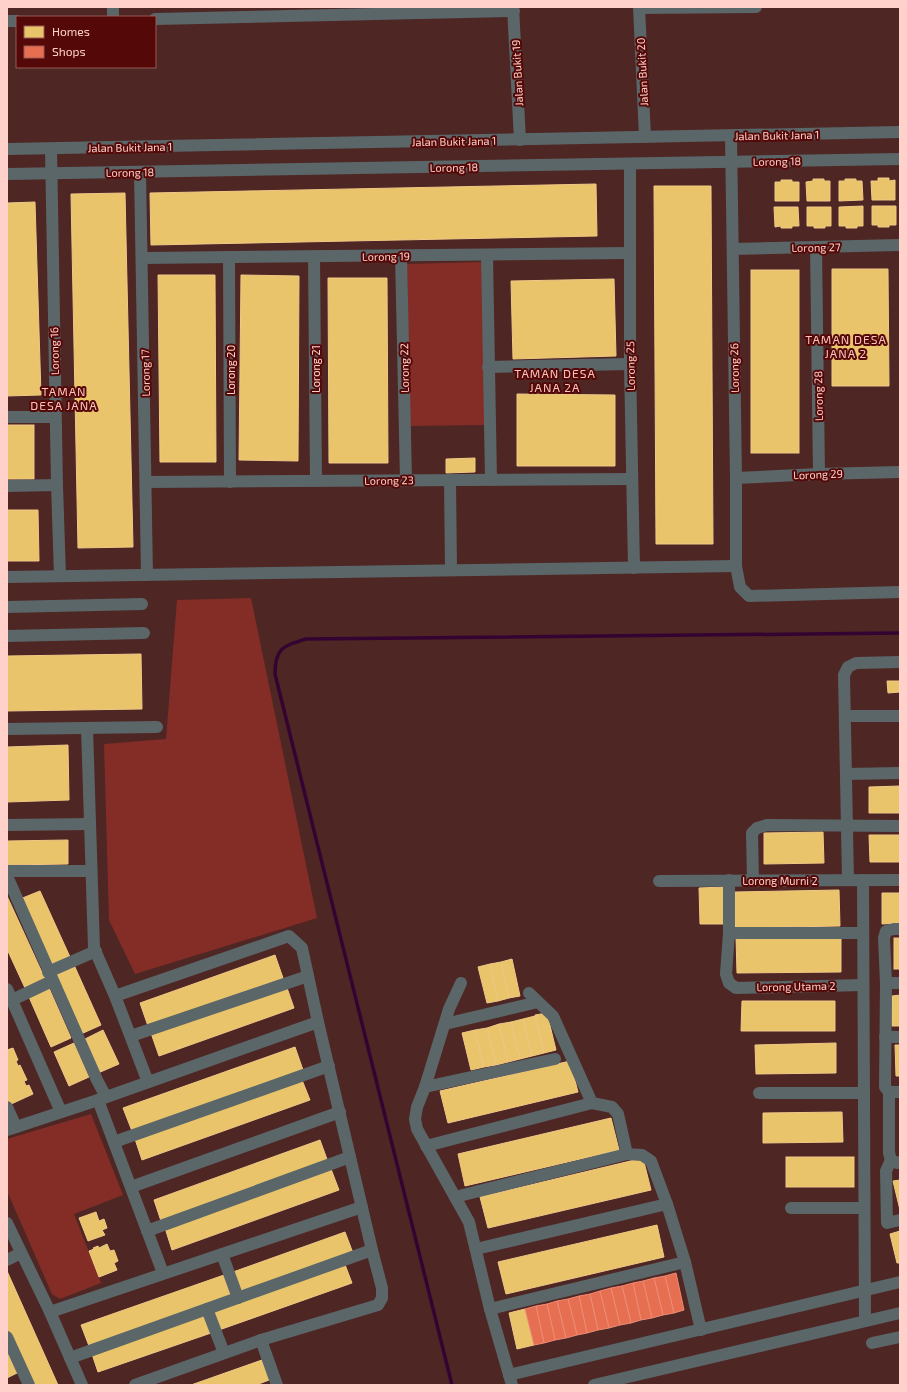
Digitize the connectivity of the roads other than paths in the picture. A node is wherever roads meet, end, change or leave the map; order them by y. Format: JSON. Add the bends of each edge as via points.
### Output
{"nodes":[{"id":1,"x":756,"y":7,"type":"edge"},
{"id":2,"x":639,"y":8,"type":"edge"},
{"id":3,"x":669,"y":8,"type":"edge"},
{"id":4,"x":514,"y":9,"type":"edge"},
{"id":5,"x":392,"y":10,"type":"edge"},
{"id":6,"x":156,"y":19,"type":"edge"},
{"id":7,"x":900,"y":132,"type":"edge"},
{"id":8,"x":731,"y":136,"type":"junction"},
{"id":9,"x":645,"y":137,"type":"junction"},
{"id":10,"x":520,"y":140,"type":"junction"},
{"id":11,"x":51,"y":149,"type":"junction"},
{"id":12,"x":7,"y":150,"type":"edge"},
{"id":13,"x":900,"y":159,"type":"edge"},
{"id":14,"x":731,"y":162,"type":"junction"},
{"id":15,"x":630,"y":165,"type":"junction"},
{"id":16,"x":140,"y":172,"type":"junction"},
{"id":17,"x":52,"y":173,"type":"junction"},
{"id":18,"x":7,"y":174,"type":"edge"},
{"id":19,"x":900,"y":245,"type":"edge"},
{"id":20,"x":816,"y":247,"type":"junction"},
{"id":21,"x":733,"y":249,"type":"junction"},
{"id":22,"x":630,"y":252,"type":"junction"},
{"id":23,"x":401,"y":255,"type":"junction"},
{"id":24,"x":487,"y":255,"type":"junction"},
{"id":25,"x":314,"y":256,"type":"junction"},
{"id":26,"x":229,"y":257,"type":"junction"},
{"id":27,"x":142,"y":258,"type":"junction"},
{"id":28,"x":630,"y":364,"type":"junction"},
{"id":29,"x":488,"y":367,"type":"junction"},
{"id":30,"x":55,"y":416,"type":"junction"},
{"id":31,"x":7,"y":417,"type":"edge"},
{"id":32,"x":900,"y":472,"type":"edge"},
{"id":33,"x":819,"y":474,"type":"junction"},
{"id":34,"x":736,"y":478,"type":"junction"},
{"id":35,"x":632,"y":479,"type":"junction"},
{"id":36,"x":406,"y":480,"type":"junction"},
{"id":37,"x":450,"y":480,"type":"junction"},
{"id":38,"x":491,"y":480,"type":"junction"},
{"id":39,"x":316,"y":481,"type":"junction"},
{"id":40,"x":146,"y":482,"type":"junction"},
{"id":41,"x":230,"y":482,"type":"junction"},
{"id":42,"x":57,"y":485,"type":"junction"},
{"id":43,"x":7,"y":486,"type":"edge"},
{"id":44,"x":736,"y":566,"type":"junction"},
{"id":45,"x":634,"y":568,"type":"junction"},
{"id":46,"x":451,"y":570,"type":"junction"},
{"id":47,"x":147,"y":575,"type":"junction"},
{"id":48,"x":60,"y":576,"type":"junction"},
{"id":49,"x":7,"y":577,"type":"edge"},
{"id":50,"x":900,"y":592,"type":"edge"},
{"id":51,"x":142,"y":604,"type":"dead end"},
{"id":52,"x":7,"y":607,"type":"edge"},
{"id":53,"x":144,"y":633,"type":"dead end"},
{"id":54,"x":7,"y":636,"type":"edge"},
{"id":55,"x":900,"y":662,"type":"edge"},
{"id":56,"x":844,"y":716,"type":"junction"},
{"id":57,"x":900,"y":716,"type":"edge"},
{"id":58,"x":157,"y":727,"type":"dead end"},
{"id":59,"x":87,"y":728,"type":"junction"},
{"id":60,"x":7,"y":729,"type":"edge"},
{"id":61,"x":900,"y":773,"type":"edge"},
{"id":62,"x":846,"y":774,"type":"junction"},
{"id":63,"x":90,"y":824,"type":"junction"},
{"id":64,"x":7,"y":826,"type":"edge"},
{"id":65,"x":847,"y":826,"type":"junction"},
{"id":66,"x":900,"y":826,"type":"edge"},
{"id":67,"x":7,"y":871,"type":"edge"},
{"id":68,"x":91,"y":871,"type":"junction"},
{"id":69,"x":7,"y":876,"type":"edge"},
{"id":70,"x":729,"y":880,"type":"junction"},
{"id":71,"x":753,"y":880,"type":"junction"},
{"id":72,"x":848,"y":880,"type":"junction"},
{"id":73,"x":863,"y":880,"type":"junction"},
{"id":74,"x":900,"y":880,"type":"edge"},
{"id":75,"x":659,"y":881,"type":"dead end"},
{"id":76,"x":900,"y":929,"type":"edge"},
{"id":77,"x":729,"y":933,"type":"junction"},
{"id":78,"x":863,"y":933,"type":"junction"},
{"id":79,"x":96,"y":952,"type":"junction"},
{"id":80,"x":50,"y":976,"type":"junction"},
{"id":81,"x":308,"y":976,"type":"junction"},
{"id":82,"x":460,"y":983,"type":"dead end"},
{"id":83,"x":886,"y":983,"type":"junction"},
{"id":84,"x":900,"y":983,"type":"edge"},
{"id":85,"x":863,"y":985,"type":"junction"},
{"id":86,"x":7,"y":989,"type":"edge"},
{"id":87,"x":529,"y":993,"type":"dead end"},
{"id":88,"x":115,"y":996,"type":"junction"},
{"id":89,"x":12,"y":1000,"type":"junction"},
{"id":90,"x":538,"y":1002,"type":"junction"},
{"id":91,"x":318,"y":1022,"type":"junction"},
{"id":92,"x":445,"y":1024,"type":"junction"},
{"id":93,"x":131,"y":1036,"type":"junction"},
{"id":94,"x":885,"y":1037,"type":"junction"},
{"id":95,"x":900,"y":1037,"type":"edge"},
{"id":96,"x":555,"y":1059,"type":"dead end"},
{"id":97,"x":329,"y":1066,"type":"junction"},
{"id":98,"x":148,"y":1082,"type":"junction"},
{"id":99,"x":425,"y":1086,"type":"junction"},
{"id":100,"x":895,"y":1092,"type":"edge"},
{"id":101,"x":759,"y":1093,"type":"dead end"},
{"id":102,"x":864,"y":1093,"type":"junction"},
{"id":103,"x":102,"y":1099,"type":"junction"},
{"id":104,"x":592,"y":1103,"type":"junction"},
{"id":105,"x":7,"y":1107,"type":"edge"},
{"id":106,"x":61,"y":1112,"type":"junction"},
{"id":107,"x":340,"y":1112,"type":"junction"},
{"id":108,"x":12,"y":1129,"type":"edge"},
{"id":109,"x":114,"y":1142,"type":"junction"},
{"id":110,"x":426,"y":1146,"type":"junction"},
{"id":111,"x":627,"y":1154,"type":"junction"},
{"id":112,"x":350,"y":1157,"type":"junction"},
{"id":113,"x":896,"y":1161,"type":"edge"},
{"id":114,"x":131,"y":1187,"type":"junction"},
{"id":115,"x":455,"y":1197,"type":"junction"},
{"id":116,"x":667,"y":1204,"type":"junction"},
{"id":117,"x":362,"y":1207,"type":"junction"},
{"id":118,"x":791,"y":1208,"type":"dead end"},
{"id":119,"x":864,"y":1208,"type":"junction"},
{"id":120,"x":900,"y":1220,"type":"edge"},
{"id":121,"x":7,"y":1223,"type":"edge"},
{"id":122,"x":147,"y":1231,"type":"junction"},
{"id":123,"x":476,"y":1249,"type":"junction"},
{"id":124,"x":372,"y":1250,"type":"junction"},
{"id":125,"x":22,"y":1253,"type":"junction"},
{"id":126,"x":222,"y":1254,"type":"junction"},
{"id":127,"x":7,"y":1260,"type":"edge"},
{"id":128,"x":685,"y":1262,"type":"junction"},
{"id":129,"x":163,"y":1273,"type":"junction"},
{"id":130,"x":900,"y":1282,"type":"edge"},
{"id":131,"x":865,"y":1290,"type":"junction"},
{"id":132,"x":238,"y":1298,"type":"junction"},
{"id":133,"x":207,"y":1309,"type":"junction"},
{"id":134,"x":490,"y":1309,"type":"junction"},
{"id":135,"x":50,"y":1312,"type":"junction"},
{"id":136,"x":900,"y":1312,"type":"edge"},
{"id":137,"x":865,"y":1321,"type":"junction"},
{"id":138,"x":701,"y":1330,"type":"junction"},
{"id":139,"x":7,"y":1337,"type":"edge"},
{"id":140,"x":900,"y":1337,"type":"edge"},
{"id":141,"x":261,"y":1340,"type":"junction"},
{"id":142,"x":872,"y":1343,"type":"dead end"},
{"id":143,"x":224,"y":1354,"type":"junction"},
{"id":144,"x":70,"y":1358,"type":"junction"},
{"id":145,"x":511,"y":1380,"type":"edge"},
{"id":146,"x":274,"y":1384,"type":"edge"},
{"id":147,"x":29,"y":1385,"type":"edge"},
{"id":148,"x":82,"y":1385,"type":"edge"},
{"id":149,"x":135,"y":1385,"type":"edge"},
{"id":150,"x":594,"y":1385,"type":"edge"}],
"edges":[{"from":1,"to":3,"type":"street"},
{"from":2,"to":3,"type":"street"},
{"from":2,"to":9,"type":"street","name":"Jalan Bukit 20"},
{"from":4,"to":5,"type":"street"},
{"from":4,"to":10,"type":"street","name":"Jalan Bukit 19"},
{"from":5,"to":6,"type":"street"},
{"from":7,"to":8,"type":"street","name":"Jalan Bukit Jana 1"},
{"from":8,"to":9,"type":"street","name":"Jalan Bukit Jana 1"},
{"from":8,"to":14,"type":"street","name":"Lorong 26"},
{"from":9,"to":10,"type":"street","name":"Jalan Bukit Jana 1"},
{"from":10,"to":11,"type":"street","name":"Jalan Bukit Jana 1"},
{"from":11,"to":12,"type":"street","name":"Jalan Bukit Jana 1"},
{"from":11,"to":17,"type":"street","name":"Lorong 16"},
{"from":13,"to":14,"type":"street","name":"Lorong 18"},
{"from":14,"to":15,"type":"street","name":"Lorong 18"},
{"from":14,"to":21,"type":"street","name":"Lorong 26"},
{"from":15,"to":16,"type":"street","name":"Lorong 18"},
{"from":15,"to":22,"type":"street","name":"Lorong 25"},
{"from":16,"to":17,"type":"street","name":"Lorong 18"},
{"from":16,"to":27,"type":"street","name":"Lorong 17"},
{"from":17,"to":18,"type":"street","name":"Lorong 18"},
{"from":17,"to":30,"type":"street","name":"Lorong 16"},
{"from":19,"to":20,"type":"street","name":"Lorong 27"},
{"from":20,"to":21,"type":"street","name":"Lorong 27"},
{"from":20,"to":33,"type":"street","name":"Lorong 28"},
{"from":21,"to":34,"type":"street","name":"Lorong 26"},
{"from":22,"to":24,"type":"street","name":"Lorong 19"},
{"from":22,"to":28,"type":"street","name":"Lorong 25"},
{"from":23,"to":24,"type":"street","name":"Lorong 19"},
{"from":23,"to":25,"type":"street","name":"Lorong 19"},
{"from":23,"to":36,"type":"street","name":"Lorong 22"},
{"from":24,"to":29,"type":"street"},
{"from":25,"to":26,"type":"street","name":"Lorong 19"},
{"from":25,"to":39,"type":"street","name":"Lorong 21"},
{"from":26,"to":27,"type":"street","name":"Lorong 19"},
{"from":26,"to":41,"type":"street","name":"Lorong 20"},
{"from":27,"to":40,"type":"street","name":"Lorong 17"},
{"from":28,"to":29,"type":"street"},
{"from":28,"to":35,"type":"street","name":"Lorong 25"},
{"from":29,"to":38,"type":"street"},
{"from":30,"to":31,"type":"street"},
{"from":30,"to":42,"type":"street","name":"Lorong 16"},
{"from":32,"to":33,"type":"street","name":"Lorong 29"},
{"from":33,"to":34,"type":"street","name":"Lorong 29"},
{"from":34,"to":44,"type":"street","name":"Lorong 26"},
{"from":35,"to":38,"type":"street","name":"Lorong 23"},
{"from":35,"to":45,"type":"street","name":"Lorong 25"},
{"from":36,"to":37,"type":"street","name":"Lorong 23"},
{"from":36,"to":39,"type":"street","name":"Lorong 23"},
{"from":37,"to":38,"type":"street","name":"Lorong 23"},
{"from":37,"to":46,"type":"street"},
{"from":39,"to":41,"type":"street","name":"Lorong 23"},
{"from":40,"to":41,"type":"street","name":"Lorong 23"},
{"from":40,"to":47,"type":"street","name":"Lorong 17"},
{"from":42,"to":43,"type":"street"},
{"from":42,"to":48,"type":"street","name":"Lorong 16"},
{"from":44,"to":45,"type":"street"},
{"from":44,"to":50,"type":"street","name":"Lorong 26","via":[[740,587],[749,596]]},
{"from":45,"to":46,"type":"street"},
{"from":46,"to":47,"type":"street"},
{"from":47,"to":48,"type":"street"},
{"from":48,"to":49,"type":"street"},
{"from":51,"to":52,"type":"street"},
{"from":53,"to":54,"type":"street"},
{"from":55,"to":56,"type":"street","via":[[856,662],[848,667],[844,675]]},
{"from":56,"to":57,"type":"street"},
{"from":56,"to":62,"type":"street"},
{"from":58,"to":59,"type":"street"},
{"from":59,"to":60,"type":"street"},
{"from":59,"to":63,"type":"street"},
{"from":61,"to":62,"type":"street"},
{"from":62,"to":65,"type":"street"},
{"from":63,"to":64,"type":"street"},
{"from":63,"to":68,"type":"street"},
{"from":65,"to":66,"type":"street"},
{"from":65,"to":71,"type":"street","via":[[767,825],[757,828],[752,833]]},
{"from":65,"to":72,"type":"street"},
{"from":67,"to":68,"type":"street"},
{"from":68,"to":79,"type":"street"},
{"from":69,"to":80,"type":"street"},
{"from":70,"to":71,"type":"street","name":"Lorong Murni 2"},
{"from":70,"to":75,"type":"street","name":"Lorong Murni 2"},
{"from":70,"to":77,"type":"street"},
{"from":71,"to":72,"type":"street","name":"Lorong Murni 2"},
{"from":72,"to":73,"type":"street","name":"Lorong Murni 2"},
{"from":73,"to":74,"type":"street","name":"Lorong Murni 2"},
{"from":73,"to":78,"type":"street"},
{"from":76,"to":83,"type":"street","via":[[886,932],[884,938]]},
{"from":77,"to":78,"type":"street"},
{"from":77,"to":85,"type":"street","name":"Lorong Utama 2","via":[[726,974],[729,983],[736,988]]},
{"from":78,"to":85,"type":"street"},
{"from":79,"to":80,"type":"street"},
{"from":79,"to":88,"type":"street"},
{"from":80,"to":89,"type":"street"},
{"from":80,"to":103,"type":"street","via":[[97,1080]]},
{"from":81,"to":88,"type":"street","via":[[302,948],[289,936]]},
{"from":81,"to":91,"type":"street"},
{"from":81,"to":93,"type":"street"},
{"from":82,"to":92,"type":"street"},
{"from":83,"to":84,"type":"street"},
{"from":83,"to":94,"type":"street"},
{"from":85,"to":102,"type":"street"},
{"from":86,"to":89,"type":"street"},
{"from":87,"to":90,"type":"street"},
{"from":88,"to":93,"type":"street"},
{"from":89,"to":106,"type":"street"},
{"from":90,"to":92,"type":"street"},
{"from":90,"to":104,"type":"street","via":[[553,1016]]},
{"from":91,"to":97,"type":"street"},
{"from":91,"to":98,"type":"street"},
{"from":92,"to":99,"type":"street"},
{"from":93,"to":98,"type":"street"},
{"from":94,"to":95,"type":"street"},
{"from":94,"to":100,"type":"street","via":[[885,1087]]},
{"from":96,"to":99,"type":"street"},
{"from":97,"to":107,"type":"street"},
{"from":97,"to":109,"type":"street"},
{"from":98,"to":103,"type":"street"},
{"from":99,"to":110,"type":"street","via":[[415,1118],[417,1129]]},
{"from":100,"to":113,"type":"street","via":[[890,1153]]},
{"from":101,"to":102,"type":"street"},
{"from":102,"to":119,"type":"street"},
{"from":103,"to":106,"type":"street"},
{"from":103,"to":109,"type":"street"},
{"from":104,"to":110,"type":"street"},
{"from":104,"to":111,"type":"street","via":[[612,1107],[618,1114]]},
{"from":105,"to":108,"type":"street"},
{"from":106,"to":108,"type":"street"},
{"from":107,"to":112,"type":"street"},
{"from":107,"to":114,"type":"street"},
{"from":109,"to":114,"type":"street"},
{"from":110,"to":115,"type":"street"},
{"from":111,"to":115,"type":"street"},
{"from":111,"to":116,"type":"street","via":[[642,1155],[652,1161]]},
{"from":112,"to":117,"type":"street"},
{"from":112,"to":122,"type":"street"},
{"from":113,"to":120,"type":"street","via":[[886,1171],[887,1223]]},
{"from":114,"to":122,"type":"street"},
{"from":115,"to":123,"type":"street","via":[[469,1222]]},
{"from":116,"to":123,"type":"street"},
{"from":116,"to":128,"type":"street"},
{"from":117,"to":124,"type":"street"},
{"from":117,"to":126,"type":"street"},
{"from":118,"to":119,"type":"street"},
{"from":119,"to":131,"type":"street"},
{"from":121,"to":125,"type":"street"},
{"from":122,"to":129,"type":"street"},
{"from":123,"to":134,"type":"street"},
{"from":124,"to":132,"type":"street"},
{"from":124,"to":141,"type":"street","via":[[382,1288],[382,1298],[378,1305]]},
{"from":125,"to":127,"type":"street"},
{"from":125,"to":135,"type":"street"},
{"from":126,"to":129,"type":"street"},
{"from":126,"to":132,"type":"street"},
{"from":128,"to":134,"type":"street"},
{"from":128,"to":138,"type":"street"},
{"from":129,"to":135,"type":"street"},
{"from":130,"to":131,"type":"street"},
{"from":131,"to":137,"type":"street"},
{"from":131,"to":138,"type":"street"},
{"from":132,"to":133,"type":"street"},
{"from":133,"to":143,"type":"street"},
{"from":133,"to":144,"type":"street"},
{"from":134,"to":145,"type":"street"},
{"from":135,"to":144,"type":"street"},
{"from":136,"to":137,"type":"street"},
{"from":137,"to":150,"type":"street"},
{"from":138,"to":145,"type":"street"},
{"from":139,"to":147,"type":"street"},
{"from":140,"to":142,"type":"street"},
{"from":141,"to":143,"type":"street"},
{"from":141,"to":146,"type":"street"},
{"from":143,"to":149,"type":"street"},
{"from":144,"to":148,"type":"street"}]}
